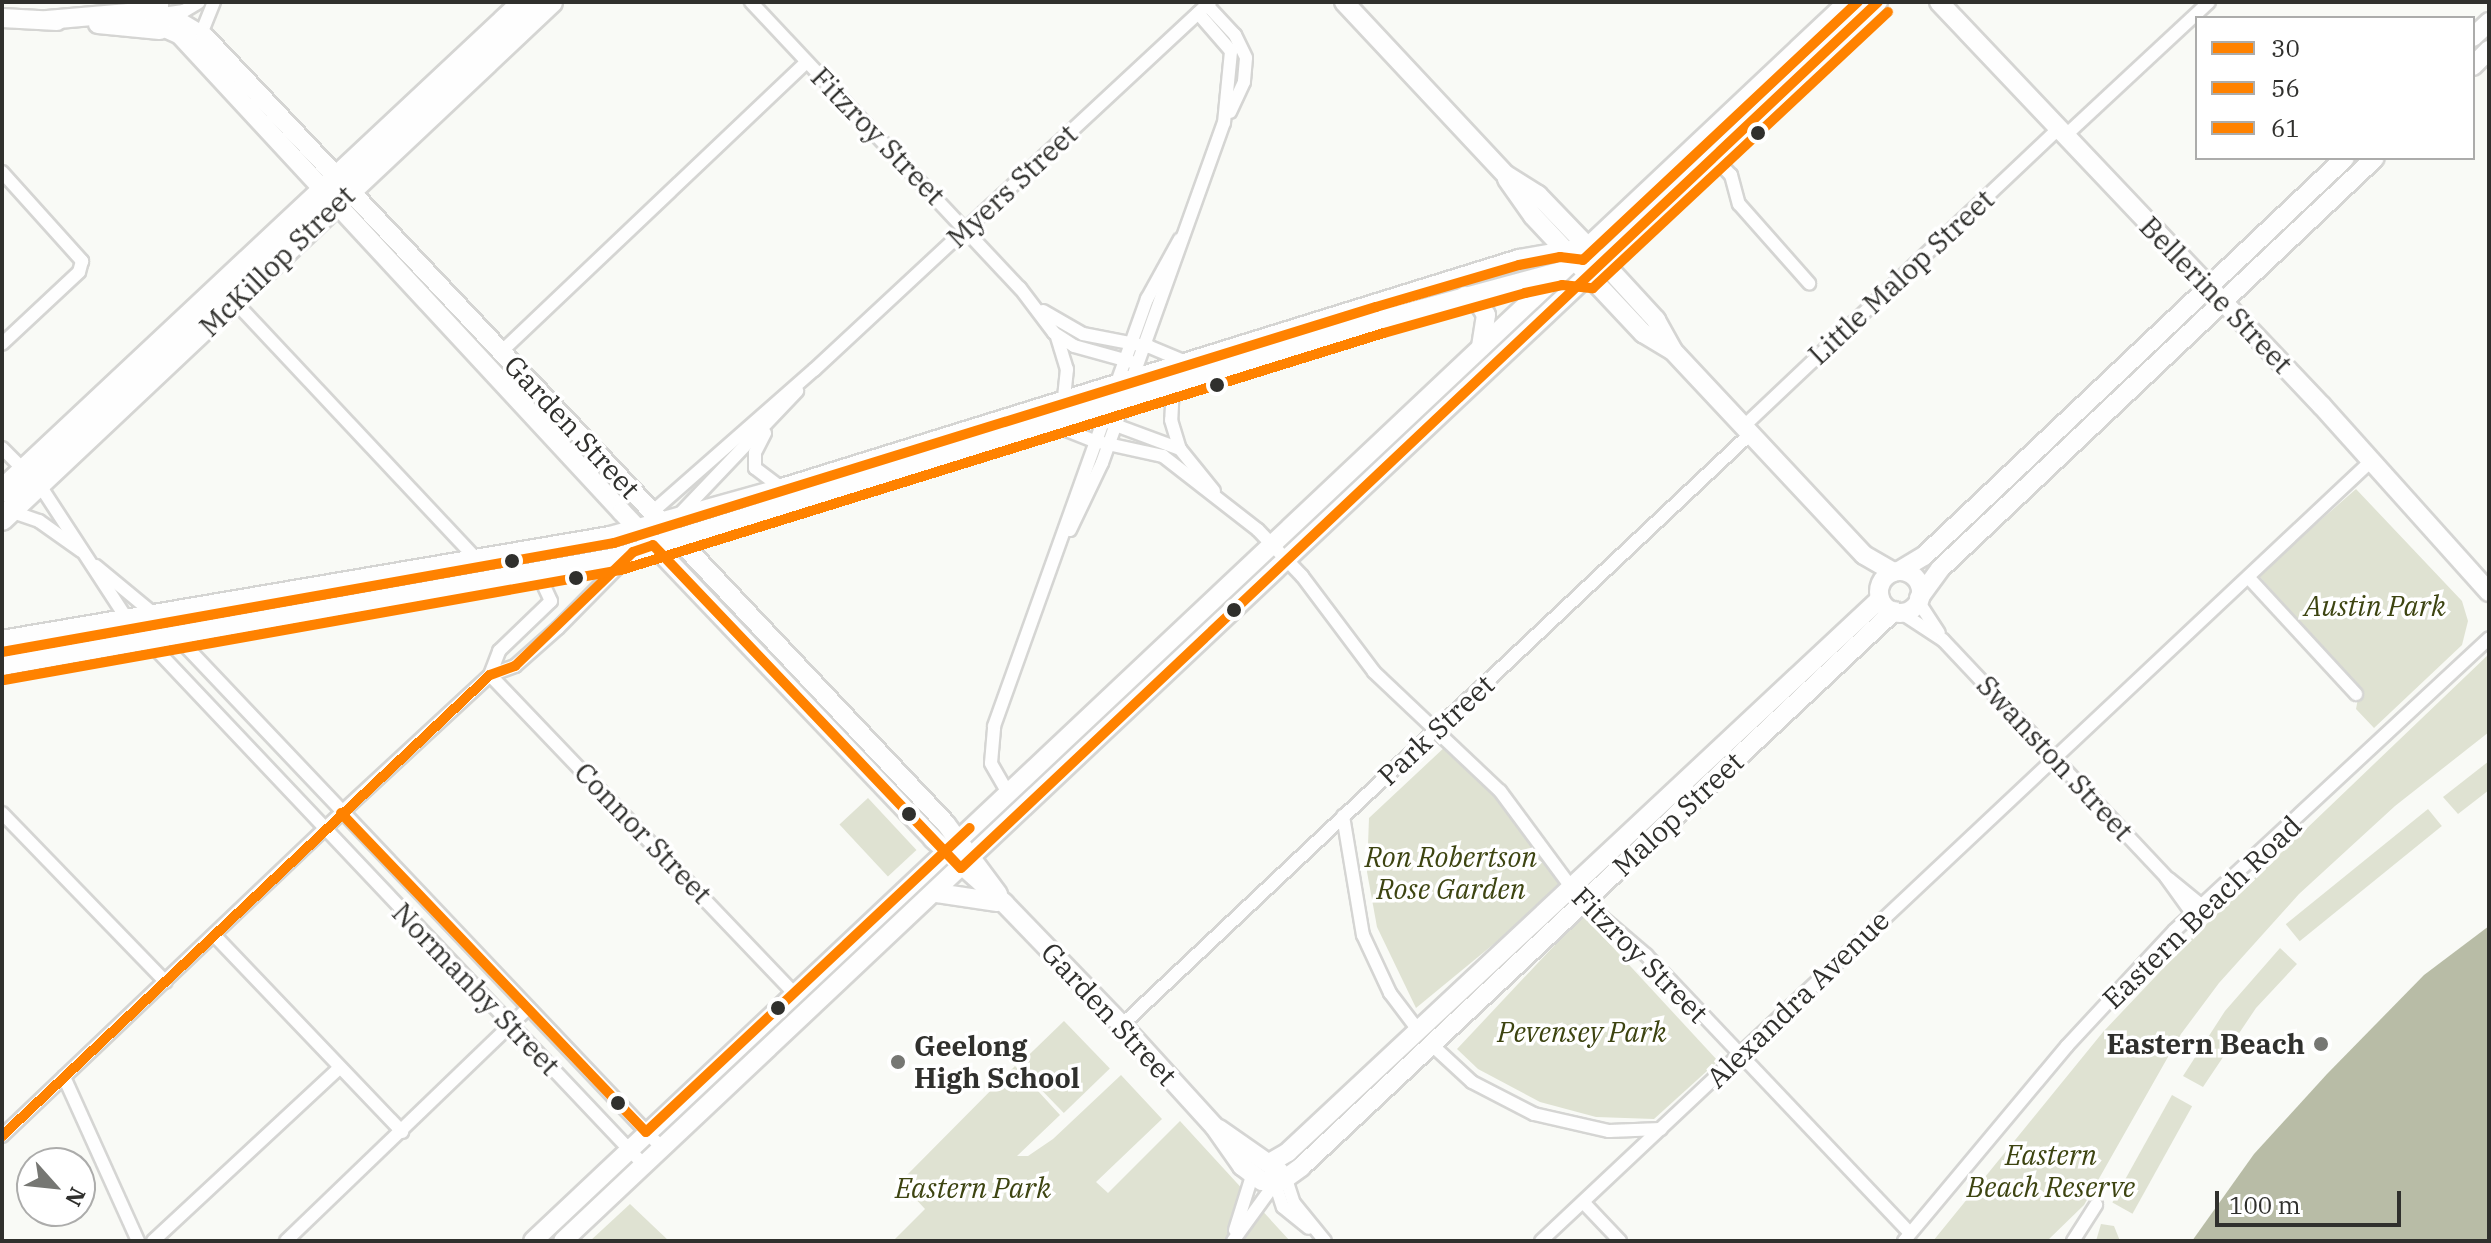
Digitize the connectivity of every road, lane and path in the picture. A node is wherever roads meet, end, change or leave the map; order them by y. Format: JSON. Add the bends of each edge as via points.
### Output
{"nodes":[{"id":1,"x":199,"y":2,"type":"edge"},
{"id":2,"x":214,"y":2,"type":"edge"},
{"id":3,"x":524,"y":2,"type":"edge"},
{"id":4,"x":551,"y":2,"type":"edge"},
{"id":5,"x":1344,"y":2,"type":"edge"},
{"id":6,"x":1848,"y":2,"type":"edge"},
{"id":7,"x":1878,"y":2,"type":"edge"},
{"id":8,"x":1939,"y":2,"type":"edge"},
{"id":9,"x":2209,"y":2,"type":"edge"},
{"id":10,"x":755,"y":3,"type":"edge"},
{"id":11,"x":1202,"y":6,"type":"edge"},
{"id":12,"x":141,"y":7,"type":"edge"},
{"id":13,"x":162,"y":8,"type":"edge"},
{"id":14,"x":2,"y":18,"type":"edge"},
{"id":15,"x":47,"y":20,"type":"junction"},
{"id":16,"x":194,"y":40,"type":"junction"},
{"id":17,"x":807,"y":62,"type":"junction"},
{"id":18,"x":1246,"y":63,"type":"junction"},
{"id":19,"x":1232,"y":64,"type":"junction"},
{"id":20,"x":1224,"y":123,"type":"junction"},
{"id":21,"x":2063,"y":132,"type":"junction"},
{"id":22,"x":1714,"y":157,"type":"junction"},
{"id":23,"x":2343,"y":160,"type":"edge"},
{"id":24,"x":2373,"y":160,"type":"edge"},
{"id":25,"x":2,"y":172,"type":"edge"},
{"id":26,"x":336,"y":191,"type":"junction"},
{"id":27,"x":965,"y":228,"type":"junction"},
{"id":28,"x":1180,"y":239,"type":"junction"},
{"id":29,"x":1572,"y":256,"type":"junction"},
{"id":30,"x":1595,"y":268,"type":"junction"},
{"id":31,"x":1809,"y":283,"type":"dead end"},
{"id":32,"x":2208,"y":287,"type":"junction"},
{"id":33,"x":1465,"y":296,"type":"junction"},
{"id":34,"x":235,"y":302,"type":"junction"},
{"id":35,"x":2222,"y":303,"type":"junction"},
{"id":36,"x":1036,"y":307,"type":"junction"},
{"id":37,"x":1054,"y":333,"type":"junction"},
{"id":38,"x":2,"y":344,"type":"edge"},
{"id":39,"x":1130,"y":344,"type":"junction"},
{"id":40,"x":1145,"y":346,"type":"junction"},
{"id":41,"x":502,"y":351,"type":"junction"},
{"id":42,"x":1480,"y":351,"type":"junction"},
{"id":43,"x":1124,"y":360,"type":"junction"},
{"id":44,"x":1188,"y":363,"type":"junction"},
{"id":45,"x":814,"y":370,"type":"junction"},
{"id":46,"x":1130,"y":375,"type":"junction"},
{"id":47,"x":1173,"y":386,"type":"junction"},
{"id":48,"x":1064,"y":400,"type":"junction"},
{"id":49,"x":1113,"y":414,"type":"junction"},
{"id":50,"x":2073,"y":415,"type":"junction"},
{"id":51,"x":772,"y":419,"type":"junction"},
{"id":52,"x":1051,"y":424,"type":"junction"},
{"id":53,"x":1747,"y":430,"type":"junction"},
{"id":54,"x":2087,"y":430,"type":"junction"},
{"id":55,"x":1094,"y":441,"type":"junction"},
{"id":56,"x":1110,"y":443,"type":"junction"},
{"id":57,"x":2,"y":448,"type":"edge"},
{"id":58,"x":1180,"y":449,"type":"junction"},
{"id":59,"x":2369,"y":463,"type":"junction"},
{"id":60,"x":615,"y":473,"type":"junction"},
{"id":61,"x":31,"y":477,"type":"junction"},
{"id":62,"x":599,"y":487,"type":"junction"},
{"id":63,"x":782,"y":488,"type":"junction"},
{"id":64,"x":1218,"y":497,"type":"junction"},
{"id":65,"x":1985,"y":498,"type":"junction"},
{"id":66,"x":4,"y":500,"type":"edge"},
{"id":67,"x":1999,"y":513,"type":"junction"},
{"id":68,"x":666,"y":523,"type":"junction"},
{"id":69,"x":1062,"y":543,"type":"junction"},
{"id":70,"x":642,"y":544,"type":"junction"},
{"id":71,"x":1280,"y":551,"type":"junction"},
{"id":72,"x":1864,"y":555,"type":"junction"},
{"id":73,"x":87,"y":558,"type":"junction"},
{"id":74,"x":476,"y":559,"type":"junction"},
{"id":75,"x":705,"y":569,"type":"junction"},
{"id":76,"x":1897,"y":571,"type":"junction"},
{"id":77,"x":538,"y":573,"type":"junction"},
{"id":78,"x":2250,"y":575,"type":"junction"},
{"id":79,"x":689,"y":583,"type":"junction"},
{"id":80,"x":2489,"y":592,"type":"edge"},
{"id":81,"x":1919,"y":599,"type":"junction"},
{"id":82,"x":1888,"y":605,"type":"junction"},
{"id":83,"x":541,"y":610,"type":"junction"},
{"id":84,"x":154,"y":614,"type":"junction"},
{"id":85,"x":127,"y":619,"type":"junction"},
{"id":86,"x":558,"y":628,"type":"junction"},
{"id":87,"x":176,"y":636,"type":"junction"},
{"id":88,"x":2489,"y":638,"type":"edge"},
{"id":89,"x":2,"y":640,"type":"edge"},
{"id":90,"x":1943,"y":640,"type":"junction"},
{"id":91,"x":148,"y":641,"type":"junction"},
{"id":92,"x":2,"y":666,"type":"edge"},
{"id":93,"x":490,"y":675,"type":"junction"},
{"id":94,"x":811,"y":682,"type":"junction"},
{"id":95,"x":2356,"y":694,"type":"dead end"},
{"id":96,"x":796,"y":695,"type":"junction"},
{"id":97,"x":261,"y":729,"type":"junction"},
{"id":98,"x":1437,"y":729,"type":"junction"},
{"id":99,"x":246,"y":742,"type":"junction"},
{"id":100,"x":2057,"y":758,"type":"junction"},
{"id":101,"x":893,"y":768,"type":"junction"},
{"id":102,"x":878,"y":782,"type":"junction"},
{"id":103,"x":1008,"y":793,"type":"junction"},
{"id":104,"x":341,"y":813,"type":"junction"},
{"id":105,"x":3,"y":816,"type":"edge"},
{"id":106,"x":1343,"y":816,"type":"junction"},
{"id":107,"x":326,"y":826,"type":"junction"},
{"id":108,"x":952,"y":846,"type":"junction"},
{"id":109,"x":967,"y":862,"type":"junction"},
{"id":110,"x":1571,"y":887,"type":"junction"},
{"id":111,"x":937,"y":893,"type":"junction"},
{"id":112,"x":1584,"y":902,"type":"junction"},
{"id":113,"x":1004,"y":903,"type":"junction"},
{"id":114,"x":2197,"y":909,"type":"junction"},
{"id":115,"x":215,"y":936,"type":"junction"},
{"id":116,"x":166,"y":982,"type":"junction"},
{"id":117,"x":800,"y":1000,"type":"junction"},
{"id":118,"x":528,"y":1008,"type":"junction"},
{"id":119,"x":511,"y":1024,"type":"junction"},
{"id":120,"x":1122,"y":1025,"type":"junction"},
{"id":121,"x":1418,"y":1030,"type":"junction"},
{"id":122,"x":1432,"y":1045,"type":"junction"},
{"id":123,"x":1740,"y":1054,"type":"junction"},
{"id":124,"x":338,"y":1069,"type":"junction"},
{"id":125,"x":64,"y":1077,"type":"junction"},
{"id":126,"x":1354,"y":1091,"type":"junction"},
{"id":127,"x":1368,"y":1106,"type":"junction"},
{"id":128,"x":1214,"y":1126,"type":"junction"},
{"id":129,"x":1661,"y":1129,"type":"junction"},
{"id":130,"x":402,"y":1132,"type":"junction"},
{"id":131,"x":646,"y":1132,"type":"junction"},
{"id":132,"x":2,"y":1136,"type":"edge"},
{"id":133,"x":660,"y":1146,"type":"junction"},
{"id":134,"x":629,"y":1148,"type":"junction"},
{"id":135,"x":1271,"y":1162,"type":"junction"},
{"id":136,"x":642,"y":1163,"type":"junction"},
{"id":137,"x":1252,"y":1176,"type":"junction"},
{"id":138,"x":1281,"y":1181,"type":"junction"},
{"id":139,"x":1583,"y":1202,"type":"junction"},
{"id":140,"x":2096,"y":1205,"type":"dead end"},
{"id":141,"x":1906,"y":1236,"type":"edge"},
{"id":142,"x":1322,"y":1238,"type":"edge"},
{"id":143,"x":138,"y":1241,"type":"edge"},
{"id":144,"x":153,"y":1241,"type":"edge"},
{"id":145,"x":286,"y":1241,"type":"edge"},
{"id":146,"x":533,"y":1241,"type":"edge"},
{"id":147,"x":563,"y":1241,"type":"edge"},
{"id":148,"x":1233,"y":1241,"type":"edge"},
{"id":149,"x":1541,"y":1241,"type":"edge"},
{"id":150,"x":1620,"y":1241,"type":"edge"},
{"id":151,"x":2073,"y":1241,"type":"edge"}],
"edges":[{"from":1,"to":13,"type":"street","via":[[184,11]]},
{"from":2,"to":16,"type":"street"},
{"from":3,"to":26,"type":"highway","name":"McKillop Street"},
{"from":4,"to":26,"type":"highway","name":"McKillop Street"},
{"from":5,"to":29,"type":"street","via":[[1506,175],[1538,195]]},
{"from":6,"to":29,"type":"street"},
{"from":7,"to":22,"type":"street"},
{"from":8,"to":21,"type":"street","name":"Bellerine Street"},
{"from":9,"to":21,"type":"street","name":"Little Malop Street"},
{"from":10,"to":17,"type":"street","name":"Fitzroy Street"},
{"from":11,"to":18,"type":"street","via":[[1239,41]]},
{"from":11,"to":19,"type":"street","via":[[1227,42]]},
{"from":11,"to":27,"type":"street","name":"Myers Street"},
{"from":12,"to":13,"type":"street","name":"Garden Street"},
{"from":12,"to":15,"type":"street","name":"Garden Street"},
{"from":12,"to":16,"type":"street","via":[[149,21]]},
{"from":13,"to":16,"type":"street","name":"Garden Street"},
{"from":14,"to":15,"type":"street"},
{"from":15,"to":16,"type":"street","via":[[154,29]]},
{"from":16,"to":26,"type":"street","name":"Garden Street"},
{"from":17,"to":27,"type":"street","name":"Fitzroy Street"},
{"from":17,"to":41,"type":"street"},
{"from":18,"to":19,"type":"street"},
{"from":18,"to":20,"type":"street","via":[[1242,88]]},
{"from":19,"to":20,"type":"street"},
{"from":20,"to":28,"type":"street"},
{"from":21,"to":32,"type":"street","name":"Bellerine Street"},
{"from":21,"to":53,"type":"street","name":"Little Malop Street"},
{"from":22,"to":30,"type":"street"},
{"from":22,"to":31,"type":"street","via":[[1731,175],[1739,204]]},
{"from":23,"to":32,"type":"street"},
{"from":24,"to":35,"type":"street"},
{"from":25,"to":38,"type":"street","via":[[82,261],[79,272]]},
{"from":26,"to":34,"type":"highway","name":"McKillop Street"},
{"from":26,"to":41,"type":"street","name":"Garden Street"},
{"from":26,"to":61,"type":"highway","name":"McKillop Street"},
{"from":26,"to":62,"type":"street","name":"Garden Street"},
{"from":27,"to":36,"type":"street","name":"Fitzroy Street"},
{"from":27,"to":45,"type":"street","name":"Myers Street"},
{"from":28,"to":39,"type":"street","via":[[1153,285]]},
{"from":28,"to":40,"type":"street"},
{"from":29,"to":30,"type":"street"},
{"from":29,"to":30,"type":"street"},
{"from":29,"to":33,"type":"street"},
{"from":29,"to":42,"type":"street"},
{"from":29,"to":44,"type":"street"},
{"from":30,"to":53,"type":"street","via":[[1656,320],[1673,351]]},
{"from":30,"to":71,"type":"street"},
{"from":32,"to":35,"type":"street","name":"Bellerine Street"},
{"from":32,"to":50,"type":"street"},
{"from":33,"to":42,"type":"street","via":[[1478,302],[1486,315]]},
{"from":33,"to":47,"type":"street"},
{"from":34,"to":61,"type":"highway","name":"McKillop Street"},
{"from":34,"to":74,"type":"street"},
{"from":35,"to":54,"type":"street"},
{"from":35,"to":59,"type":"street","name":"Bellerine Street"},
{"from":36,"to":37,"type":"street","name":"Fitzroy Street"},
{"from":36,"to":39,"type":"street","name":"Fitzroy Street","via":[[1083,334]]},
{"from":37,"to":43,"type":"street","name":"Fitzroy Street","via":[[1074,346]]},
{"from":37,"to":48,"type":"street","name":"Fitzroy Street","via":[[1067,369]]},
{"from":39,"to":40,"type":"street","name":"Fitzroy Street"},
{"from":39,"to":43,"type":"street"},
{"from":40,"to":44,"type":"street","name":"Fitzroy Street"},
{"from":40,"to":46,"type":"street"},
{"from":41,"to":60,"type":"street","name":"Garden Street"},
{"from":42,"to":71,"type":"street"},
{"from":43,"to":46,"type":"street"},
{"from":43,"to":46,"type":"street","name":"Fitzroy Street"},
{"from":44,"to":46,"type":"street"},
{"from":45,"to":51,"type":"street","name":"Myers Street"},
{"from":45,"to":68,"type":"street","name":"Myers Street"},
{"from":46,"to":48,"type":"street"},
{"from":46,"to":49,"type":"street"},
{"from":47,"to":49,"type":"street"},
{"from":47,"to":58,"type":"street","name":"Fitzroy Street","via":[[1171,420]]},
{"from":48,"to":63,"type":"street"},
{"from":49,"to":52,"type":"street"},
{"from":49,"to":55,"type":"street"},
{"from":49,"to":56,"type":"street"},
{"from":49,"to":58,"type":"street"},
{"from":50,"to":54,"type":"street"},
{"from":50,"to":65,"type":"street"},
{"from":51,"to":63,"type":"street","via":[[754,465],[762,478]]},
{"from":51,"to":68,"type":"street","name":"Myers Street"},
{"from":52,"to":55,"type":"street","name":"Fitzroy Street"},
{"from":52,"to":68,"type":"street"},
{"from":53,"to":72,"type":"street"},
{"from":53,"to":98,"type":"street","name":"Park Street"},
{"from":54,"to":67,"type":"street"},
{"from":55,"to":56,"type":"street","name":"Fitzroy Street"},
{"from":55,"to":69,"type":"street"},
{"from":56,"to":64,"type":"street","name":"Fitzroy Street","via":[[1163,456]]},
{"from":56,"to":69,"type":"street"},
{"from":57,"to":61,"type":"street","name":"Normanby Street"},
{"from":58,"to":64,"type":"street","name":"Fitzroy Street"},
{"from":59,"to":78,"type":"street","name":"Alexandra Avenue"},
{"from":59,"to":80,"type":"street","name":"Bellerine Street"},
{"from":60,"to":62,"type":"street"},
{"from":60,"to":68,"type":"street","name":"Garden Street"},
{"from":61,"to":66,"type":"highway","name":"McKillop Street"},
{"from":61,"to":73,"type":"street","name":"Normanby Street"},
{"from":62,"to":70,"type":"street","name":"Garden Street"},
{"from":63,"to":68,"type":"street"},
{"from":64,"to":71,"type":"street","name":"Fitzroy Street"},
{"from":65,"to":67,"type":"street"},
{"from":65,"to":76,"type":"street","via":[[1924,556]]},
{"from":66,"to":73,"type":"street","name":"Normanby Street"},
{"from":67,"to":81,"type":"street","via":[[1940,569]]},
{"from":68,"to":70,"type":"street"},
{"from":68,"to":70,"type":"street"},
{"from":68,"to":75,"type":"street","name":"Garden Street"},
{"from":69,"to":103,"type":"street","via":[[993,732],[991,763]]},
{"from":70,"to":74,"type":"street"},
{"from":70,"to":77,"type":"street"},
{"from":70,"to":79,"type":"street","name":"Garden Street"},
{"from":70,"to":86,"type":"street"},
{"from":71,"to":98,"type":"street","name":"Fitzroy Street","via":[[1361,657]]},
{"from":71,"to":103,"type":"street"},
{"from":71,"to":109,"type":"street"},
{"from":72,"to":76,"type":"street"},
{"from":72,"to":82,"type":"street"},
{"from":73,"to":84,"type":"street","name":"Normanby Street"},
{"from":73,"to":85,"type":"street","name":"Normanby Street"},
{"from":74,"to":84,"type":"street"},
{"from":75,"to":79,"type":"street"},
{"from":75,"to":94,"type":"street","name":"Garden Street"},
{"from":76,"to":81,"type":"street","via":[[1916,579]]},
{"from":76,"to":82,"type":"street","via":[[1882,581]]},
{"from":77,"to":83,"type":"street","via":[[552,595]]},
{"from":77,"to":87,"type":"street"},
{"from":78,"to":95,"type":"street"},
{"from":78,"to":100,"type":"street","name":"Alexandra Avenue"},
{"from":79,"to":96,"type":"street","name":"Garden Street"},
{"from":81,"to":82,"type":"street"},
{"from":81,"to":90,"type":"street","name":"Swanston Street"},
{"from":82,"to":90,"type":"street","name":"Swanston Street"},
{"from":82,"to":110,"type":"street","name":"Malop Street"},
{"from":82,"to":112,"type":"street","name":"Malop Street"},
{"from":83,"to":86,"type":"street"},
{"from":83,"to":93,"type":"street","via":[[499,651]]},
{"from":84,"to":85,"type":"street"},
{"from":84,"to":87,"type":"street","name":"Normanby Street"},
{"from":85,"to":89,"type":"street"},
{"from":85,"to":91,"type":"street","name":"Normanby Street"},
{"from":86,"to":93,"type":"street","via":[[515,666]]},
{"from":87,"to":91,"type":"street"},
{"from":87,"to":97,"type":"street","name":"Normanby Street"},
{"from":88,"to":114,"type":"street","name":"Eastern Beach Road"},
{"from":90,"to":100,"type":"street","name":"Swanston Street"},
{"from":91,"to":92,"type":"street"},
{"from":91,"to":99,"type":"street","name":"Normanby Street"},
{"from":93,"to":104,"type":"street"},
{"from":93,"to":117,"type":"street","name":"Connor Street"},
{"from":94,"to":96,"type":"street"},
{"from":94,"to":101,"type":"street","name":"Garden Street"},
{"from":96,"to":102,"type":"street","name":"Garden Street"},
{"from":97,"to":99,"type":"street"},
{"from":97,"to":104,"type":"street","name":"Normanby Street"},
{"from":98,"to":106,"type":"street","name":"Park Street"},
{"from":98,"to":110,"type":"street","name":"Fitzroy Street","via":[[1500,791]]},
{"from":99,"to":107,"type":"street","name":"Normanby Street"},
{"from":100,"to":114,"type":"street","name":"Swanston Street"},
{"from":100,"to":123,"type":"street","name":"Alexandra Avenue"},
{"from":101,"to":102,"type":"street"},
{"from":101,"to":108,"type":"street","name":"Garden Street"},
{"from":102,"to":108,"type":"street","name":"Garden Street"},
{"from":103,"to":108,"type":"street"},
{"from":104,"to":107,"type":"street"},
{"from":104,"to":118,"type":"street","name":"Normanby Street"},
{"from":105,"to":116,"type":"street"},
{"from":106,"to":120,"type":"street","name":"Park Street"},
{"from":106,"to":121,"type":"street","via":[[1366,942],[1390,993]]},
{"from":107,"to":115,"type":"street"},
{"from":107,"to":119,"type":"street","name":"Normanby Street"},
{"from":108,"to":109,"type":"street","name":"Garden Street"},
{"from":108,"to":117,"type":"street"},
{"from":109,"to":111,"type":"street"},
{"from":109,"to":113,"type":"street","name":"Garden Street"},
{"from":110,"to":112,"type":"street","name":"Fitzroy Street"},
{"from":110,"to":121,"type":"street","name":"Malop Street"},
{"from":111,"to":113,"type":"street"},
{"from":111,"to":117,"type":"street"},
{"from":112,"to":122,"type":"street","name":"Malop Street"},
{"from":112,"to":123,"type":"street","name":"Fitzroy Street","via":[[1640,949]]},
{"from":113,"to":120,"type":"street","name":"Garden Street"},
{"from":114,"to":141,"type":"street","name":"Eastern Beach Road","via":[[2067,1046],[1942,1200]]},
{"from":115,"to":116,"type":"street"},
{"from":115,"to":124,"type":"street"},
{"from":116,"to":125,"type":"street"},
{"from":117,"to":131,"type":"street"},
{"from":117,"to":133,"type":"street"},
{"from":118,"to":119,"type":"street"},
{"from":118,"to":131,"type":"street","name":"Normanby Street"},
{"from":119,"to":130,"type":"street"},
{"from":119,"to":134,"type":"street","name":"Normanby Street"},
{"from":120,"to":128,"type":"street","name":"Garden Street"},
{"from":121,"to":122,"type":"street"},
{"from":121,"to":126,"type":"street","name":"Malop Street"},
{"from":122,"to":127,"type":"street","name":"Malop Street"},
{"from":122,"to":129,"type":"street","via":[[1472,1082],[1534,1114],[1609,1131]]},
{"from":123,"to":129,"type":"street","name":"Alexandra Avenue"},
{"from":123,"to":141,"type":"street","name":"Fitzroy Street"},
{"from":124,"to":130,"type":"street"},
{"from":124,"to":144,"type":"street"},
{"from":125,"to":132,"type":"street"},
{"from":125,"to":143,"type":"street"},
{"from":126,"to":127,"type":"street"},
{"from":126,"to":135,"type":"street","name":"Malop Street"},
{"from":127,"to":138,"type":"street","name":"Malop Street"},
{"from":128,"to":135,"type":"street","name":"Garden Street"},
{"from":128,"to":137,"type":"street","name":"Garden Street"},
{"from":129,"to":139,"type":"street","name":"Alexandra Avenue"},
{"from":130,"to":145,"type":"street"},
{"from":131,"to":133,"type":"street","name":"Normanby Street"},
{"from":131,"to":134,"type":"street"},
{"from":133,"to":136,"type":"street"},
{"from":134,"to":136,"type":"street","name":"Normanby Street"},
{"from":134,"to":146,"type":"street"},
{"from":135,"to":138,"type":"street","name":"Garden Street"},
{"from":136,"to":147,"type":"street"},
{"from":137,"to":138,"type":"street"},
{"from":137,"to":148,"type":"street"},
{"from":138,"to":142,"type":"street","name":"Garden Street"},
{"from":138,"to":148,"type":"street"},
{"from":139,"to":149,"type":"street","name":"Alexandra Avenue"},
{"from":139,"to":150,"type":"street"},
{"from":140,"to":151,"type":"street"}]}
